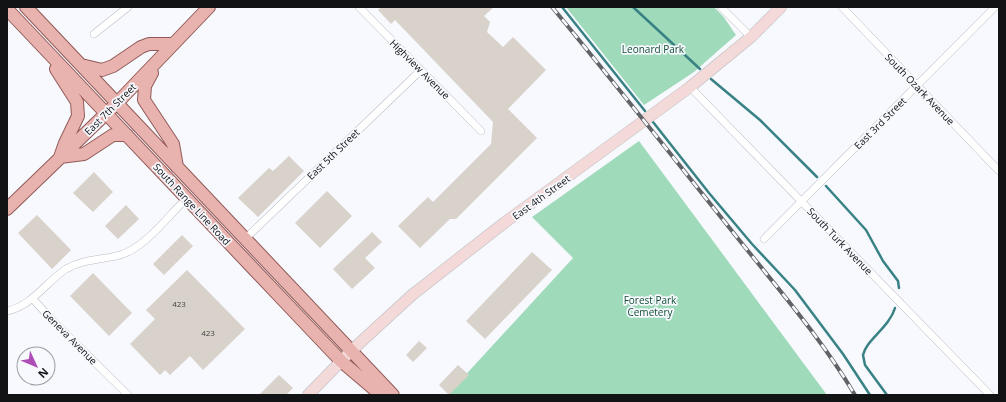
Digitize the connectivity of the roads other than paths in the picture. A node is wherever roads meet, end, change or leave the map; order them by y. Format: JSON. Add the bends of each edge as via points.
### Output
{"nodes":[{"id":1,"x":26,"y":7,"type":"edge"},
{"id":2,"x":128,"y":7,"type":"edge"},
{"id":3,"x":209,"y":7,"type":"edge"},
{"id":4,"x":359,"y":7,"type":"edge"},
{"id":5,"x":721,"y":7,"type":"edge"},
{"id":6,"x":781,"y":7,"type":"edge"},
{"id":7,"x":842,"y":7,"type":"edge"},
{"id":8,"x":996,"y":7,"type":"edge"},
{"id":9,"x":7,"y":9,"type":"edge"},
{"id":10,"x":94,"y":34,"type":"dead end"},
{"id":11,"x":751,"y":37,"type":"junction"},
{"id":12,"x":173,"y":44,"type":"junction"},
{"id":13,"x":53,"y":58,"type":"junction"},
{"id":14,"x":158,"y":61,"type":"junction"},
{"id":15,"x":81,"y":65,"type":"junction"},
{"id":16,"x":421,"y":70,"type":"junction"},
{"id":17,"x":690,"y":86,"type":"junction"},
{"id":18,"x":917,"y":86,"type":"junction"},
{"id":19,"x":116,"y":103,"type":"junction"},
{"id":20,"x":105,"y":114,"type":"junction"},
{"id":21,"x":481,"y":131,"type":"dead end"},
{"id":22,"x":127,"y":135,"type":"junction"},
{"id":23,"x":60,"y":157,"type":"junction"},
{"id":24,"x":177,"y":167,"type":"junction"},
{"id":25,"x":999,"y":171,"type":"edge"},
{"id":26,"x":187,"y":198,"type":"junction"},
{"id":27,"x":802,"y":202,"type":"junction"},
{"id":28,"x":7,"y":208,"type":"edge"},
{"id":29,"x":245,"y":239,"type":"junction"},
{"id":30,"x":764,"y":239,"type":"dead end"},
{"id":31,"x":33,"y":299,"type":"junction"},
{"id":32,"x":7,"y":312,"type":"edge"},
{"id":33,"x":351,"y":351,"type":"junction"},
{"id":34,"x":342,"y":361,"type":"junction"},
{"id":35,"x":128,"y":395,"type":"edge"},
{"id":36,"x":308,"y":395,"type":"edge"},
{"id":37,"x":381,"y":395,"type":"edge"},
{"id":38,"x":393,"y":395,"type":"edge"},
{"id":39,"x":990,"y":395,"type":"edge"}],
"edges":[{"from":1,"to":15,"type":"main road","name":"South Range Line Road"},
{"from":2,"to":10,"type":"street"},
{"from":3,"to":12,"type":"main road","name":"East 7th Street"},
{"from":4,"to":16,"type":"street","name":"Highview Avenue"},
{"from":5,"to":11,"type":"street"},
{"from":6,"to":11,"type":"street","name":"East 4th Street"},
{"from":7,"to":18,"type":"street","name":"South Ozark Avenue"},
{"from":8,"to":18,"type":"street","name":"East 3rd Street"},
{"from":9,"to":13,"type":"main road","name":"South Range Line Road"},
{"from":11,"to":17,"type":"street","name":"East 4th Street"},
{"from":12,"to":14,"type":"main road","name":"East 7th Street"},
{"from":12,"to":15,"type":"main road","via":[[149,44],[102,70]]},
{"from":13,"to":20,"type":"main road","name":"South Range Line Road"},
{"from":13,"to":23,"type":"main road","via":[[55,68],[77,102],[78,116]]},
{"from":14,"to":19,"type":"main road","name":"East 7th Street"},
{"from":14,"to":24,"type":"main road","via":[[145,86],[144,100],[173,144]]},
{"from":15,"to":19,"type":"main road","name":"South Range Line Road"},
{"from":16,"to":21,"type":"street","name":"Highview Avenue"},
{"from":16,"to":29,"type":"street","name":"East 5th Street"},
{"from":17,"to":27,"type":"street","name":"South Turk Avenue"},
{"from":17,"to":33,"type":"street","name":"East 4th Street","via":[[412,295]]},
{"from":18,"to":25,"type":"street","name":"South Ozark Avenue"},
{"from":18,"to":27,"type":"street","name":"East 3rd Street"},
{"from":19,"to":20,"type":"main road","name":"East 7th Street"},
{"from":19,"to":24,"type":"main road","name":"South Range Line Road"},
{"from":20,"to":22,"type":"main road","name":"South Range Line Road"},
{"from":20,"to":23,"type":"main road","name":"East 7th Street"},
{"from":22,"to":23,"type":"main road","via":[[113,135],[84,154]]},
{"from":22,"to":26,"type":"main road","name":"South Range Line Road"},
{"from":23,"to":28,"type":"main road","name":"East 7th Street"},
{"from":24,"to":29,"type":"main road","name":"South Range Line Road"},
{"from":26,"to":31,"type":"street","via":[[138,247],[120,255],[81,262],[66,269]]},
{"from":26,"to":34,"type":"main road","name":"South Range Line Road"},
{"from":27,"to":30,"type":"street","name":"East 3rd Street"},
{"from":27,"to":39,"type":"street","name":"South Turk Avenue"},
{"from":29,"to":33,"type":"main road","name":"South Range Line Road"},
{"from":31,"to":32,"type":"street"},
{"from":31,"to":35,"type":"street","name":"Geneva Avenue"},
{"from":33,"to":34,"type":"street","name":"East 4th Street"},
{"from":33,"to":38,"type":"main road","name":"South Range Line Road"},
{"from":34,"to":36,"type":"street","name":"East 4th Street"},
{"from":34,"to":37,"type":"main road","name":"South Range Line Road"}]}
